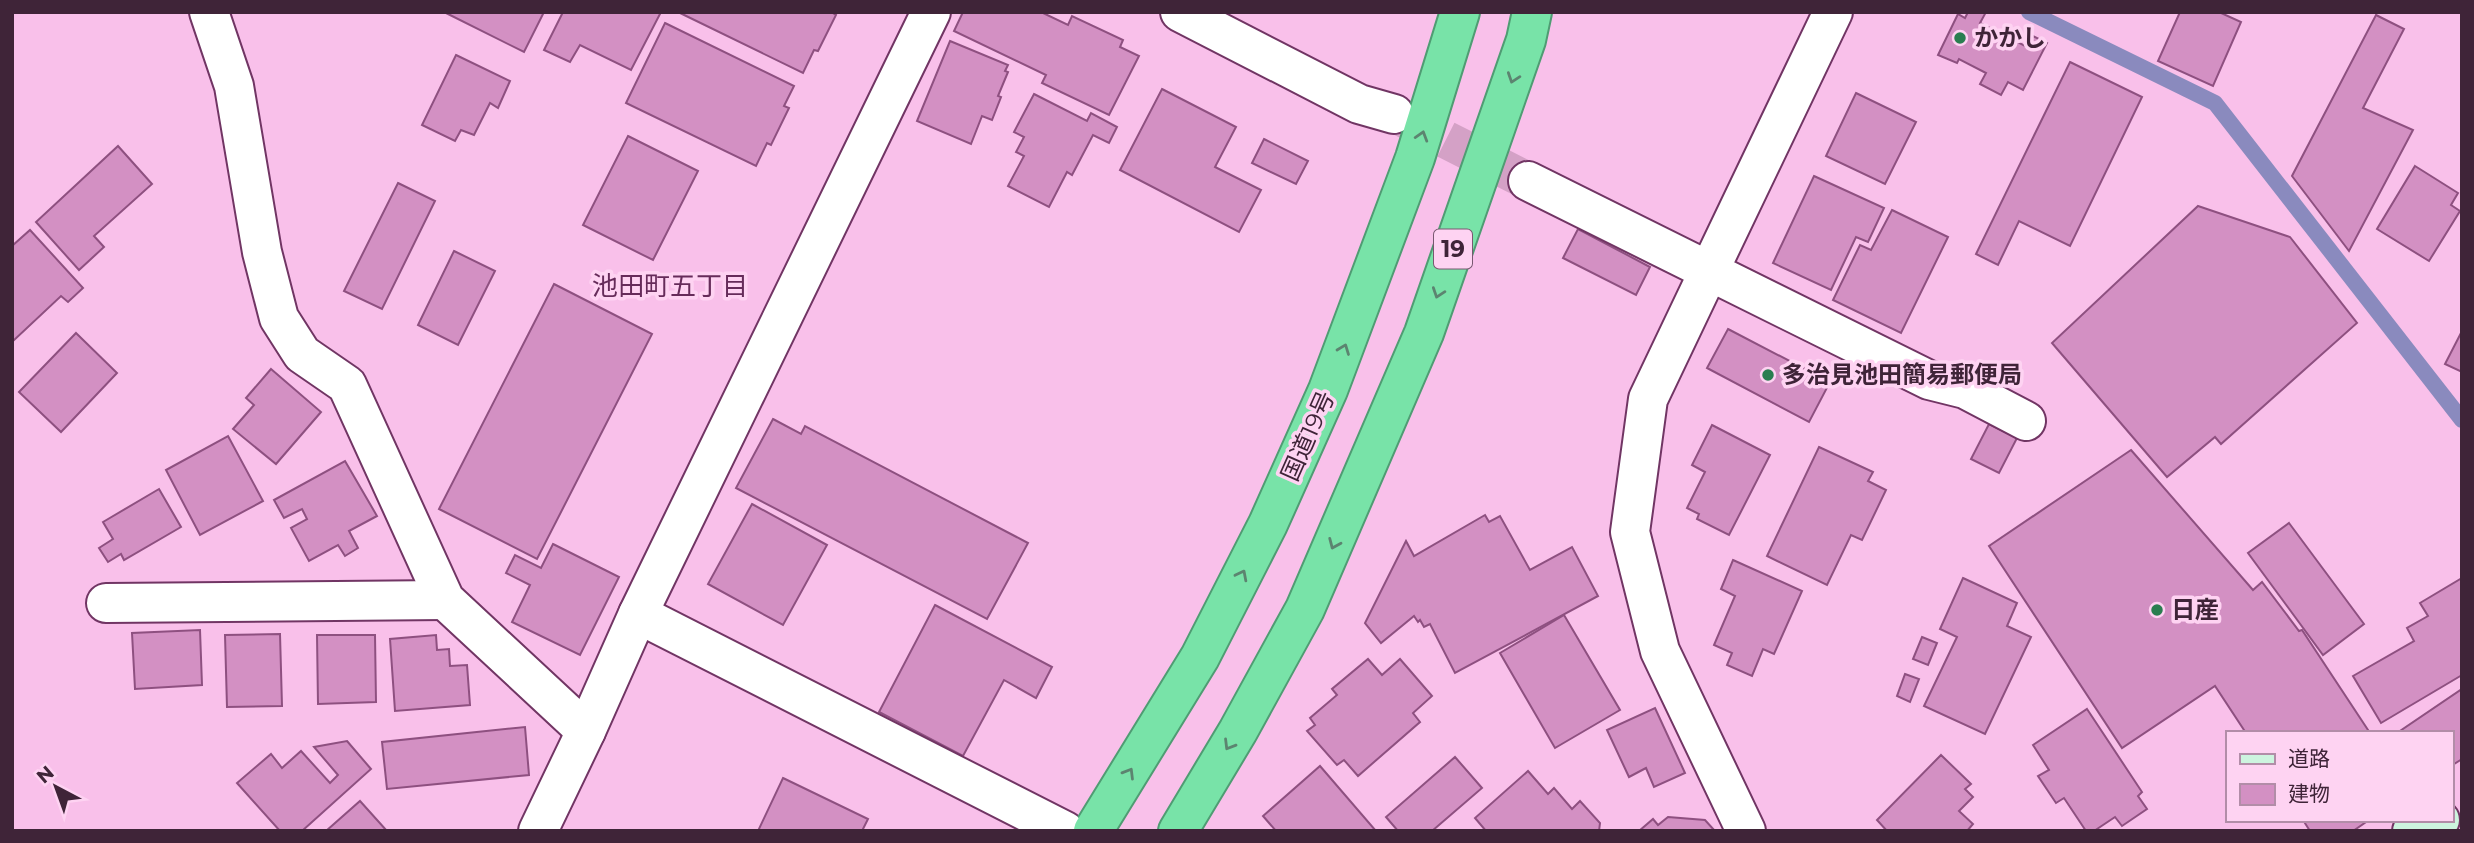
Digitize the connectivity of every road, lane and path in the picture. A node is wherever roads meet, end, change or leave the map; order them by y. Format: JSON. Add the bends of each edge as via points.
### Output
{"nodes":[{"id":1,"x":209,"y":12,"type":"edge"},
{"id":2,"x":931,"y":12,"type":"edge"},
{"id":3,"x":1180,"y":12,"type":"edge"},
{"id":4,"x":1460,"y":12,"type":"edge"},
{"id":5,"x":1532,"y":12,"type":"edge"},
{"id":6,"x":1833,"y":12,"type":"edge"},
{"id":7,"x":1394,"y":114,"type":"tunnel mouth"},
{"id":8,"x":1528,"y":181,"type":"tunnel mouth"},
{"id":9,"x":1709,"y":271,"type":"junction"},
{"id":10,"x":2026,"y":421,"type":"dead end"},
{"id":11,"x":446,"y":600,"type":"junction"},
{"id":12,"x":106,"y":603,"type":"dead end"},
{"id":13,"x":638,"y":614,"type":"junction"},
{"id":14,"x":586,"y":730,"type":"junction"},
{"id":15,"x":2435,"y":822,"type":"edge"},
{"id":16,"x":538,"y":831,"type":"edge"},
{"id":17,"x":1065,"y":831,"type":"edge"},
{"id":18,"x":1093,"y":831,"type":"edge"},
{"id":19,"x":1178,"y":831,"type":"edge"},
{"id":20,"x":1746,"y":831,"type":"edge"},
{"id":21,"x":2413,"y":831,"type":"edge"}],
"edges":[{"from":1,"to":11,"type":"street","via":[[234,86],[262,252],[279,318],[302,354],[347,384]]},
{"from":2,"to":13,"type":"street"},
{"from":3,"to":7,"type":"street","via":[[1359,104]]},
{"from":18,"to":4,"type":"highway","name":"国道19号","one_way":true,"via":[[1200,657],[1268,524],[1328,390],[1415,158]]},
{"from":5,"to":19,"type":"highway","number":"19","one_way":true,"via":[[1424,333],[1311,596]]},
{"from":6,"to":9,"type":"street"},
{"from":8,"to":9,"type":"street"},
{"from":9,"to":10,"type":"street","via":[[1928,380],[1965,389]]},
{"from":9,"to":20,"type":"street","via":[[1648,399],[1630,532],[1660,651]]},
{"from":11,"to":12,"type":"street"},
{"from":11,"to":14,"type":"street"},
{"from":13,"to":14,"type":"street"},
{"from":13,"to":17,"type":"street"},
{"from":14,"to":16,"type":"street"},
{"from":15,"to":21,"type":"main road"}]}
